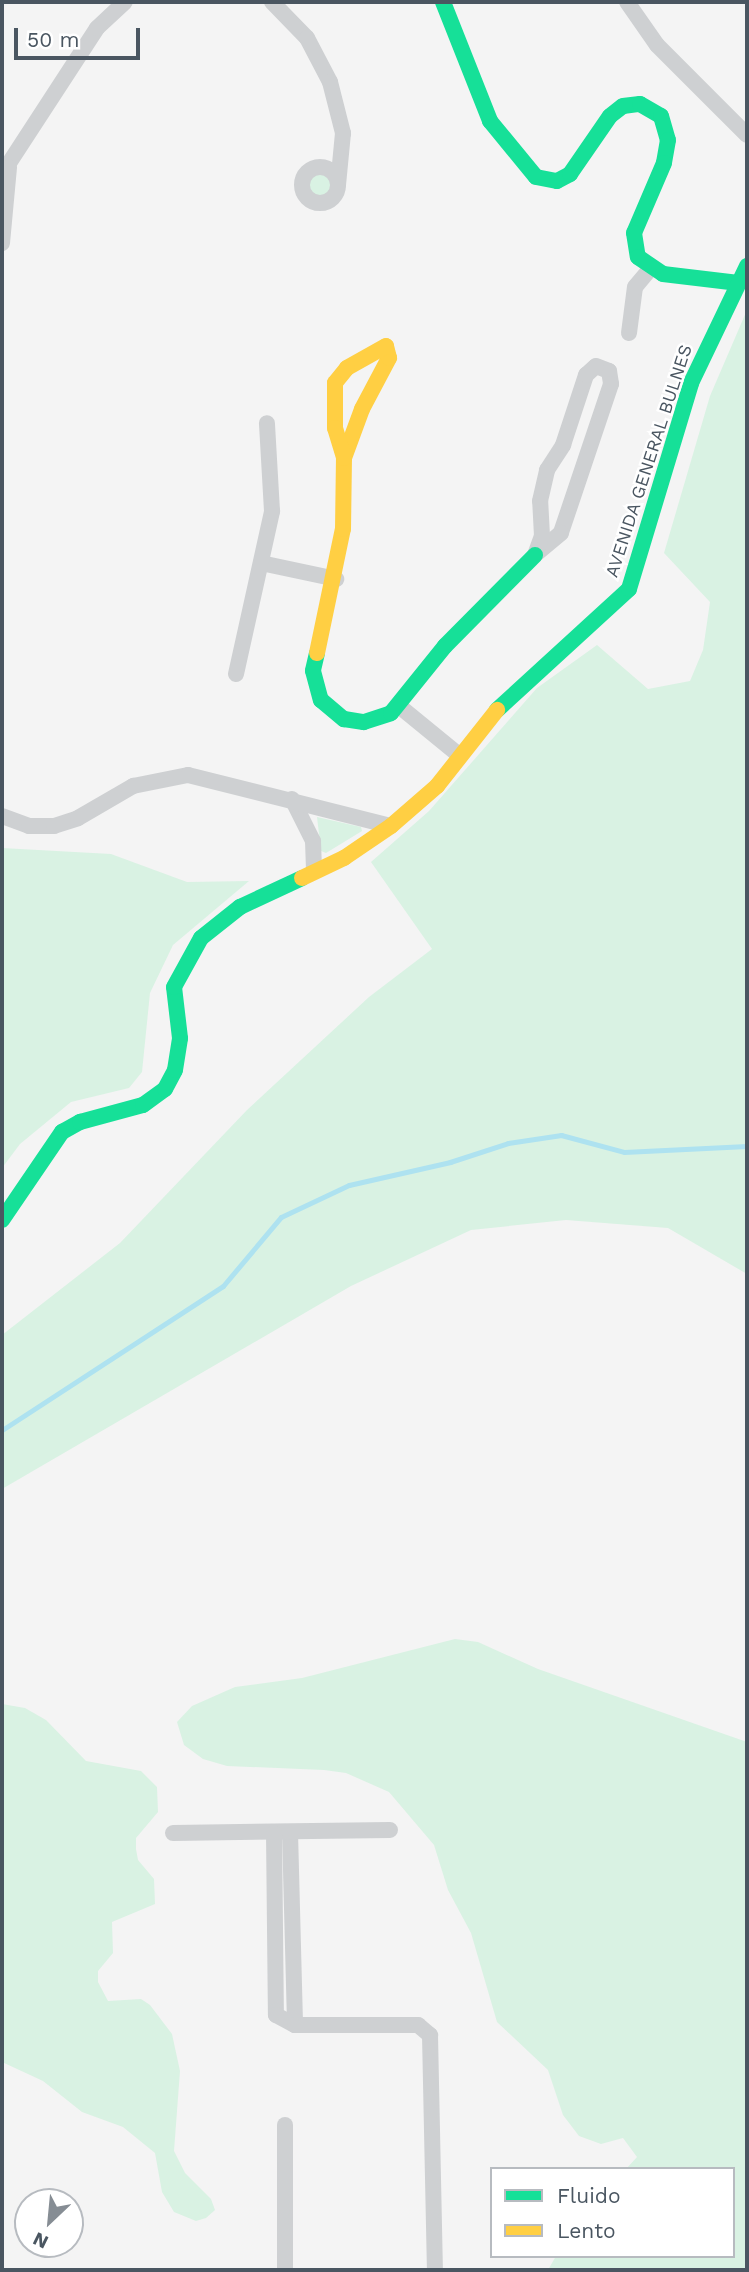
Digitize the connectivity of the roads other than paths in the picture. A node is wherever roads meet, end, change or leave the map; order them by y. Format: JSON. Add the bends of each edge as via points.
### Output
{"nodes":[{"id":1,"x":125,"y":2,"type":"edge"},
{"id":2,"x":272,"y":2,"type":"edge"},
{"id":3,"x":443,"y":2,"type":"edge"},
{"id":4,"x":627,"y":2,"type":"edge"},
{"id":5,"x":740,"y":121,"type":"edge"},
{"id":6,"x":747,"y":135,"type":"edge"},
{"id":7,"x":341,"y":139,"type":"junction"},
{"id":8,"x":5,"y":170,"type":"edge"},
{"id":9,"x":309,"y":171,"type":"junction"},
{"id":10,"x":338,"y":185,"type":"junction"},
{"id":11,"x":2,"y":243,"type":"edge"},
{"id":12,"x":747,"y":266,"type":"edge"},
{"id":13,"x":650,"y":269,"type":"junction"},
{"id":14,"x":738,"y":283,"type":"junction"},
{"id":15,"x":629,"y":333,"type":"dead end"},
{"id":16,"x":267,"y":423,"type":"dead end"},
{"id":17,"x":344,"y":458,"type":"junction"},
{"id":18,"x":536,"y":555,"type":"junction"},
{"id":19,"x":261,"y":563,"type":"junction"},
{"id":20,"x":336,"y":579,"type":"junction"},
{"id":21,"x":236,"y":674,"type":"dead end"},
{"id":22,"x":399,"y":706,"type":"junction"},
{"id":23,"x":460,"y":756,"type":"junction"},
{"id":24,"x":292,"y":799,"type":"junction"},
{"id":25,"x":2,"y":816,"type":"edge"},
{"id":26,"x":391,"y":826,"type":"junction"},
{"id":27,"x":314,"y":871,"type":"junction"},
{"id":28,"x":2,"y":1220,"type":"edge"},
{"id":29,"x":390,"y":1830,"type":"dead end"},
{"id":30,"x":282,"y":1832,"type":"junction"},
{"id":31,"x":173,"y":1833,"type":"dead end"},
{"id":32,"x":285,"y":2125,"type":"dead end"},
{"id":33,"x":285,"y":2270,"type":"edge"},
{"id":34,"x":435,"y":2270,"type":"edge"}],
"edges":[{"from":1,"to":8,"type":"street","via":[[97,28]]},
{"from":2,"to":7,"type":"street","via":[[296,24],[324,66],[339,109]]},
{"from":3,"to":13,"type":"street","via":[[480,101],[530,172],[550,181],[575,169],[615,110],[640,104],[661,116],[668,131],[664,163],[634,233],[638,257]]},
{"from":4,"to":5,"type":"street","via":[[657,45]]},
{"from":5,"to":6,"type":"street"},
{"from":7,"to":9,"type":"street"},
{"from":7,"to":10,"type":"street"},
{"from":8,"to":11,"type":"street"},
{"from":9,"to":10,"type":"street","via":[[325,168],[334,174]]},
{"from":9,"to":10,"type":"street","via":[[302,183],[312,201],[332,198]]},
{"from":12,"to":14,"type":"street","name":"AVENIDA GENERAL BULNES"},
{"from":13,"to":14,"type":"street"},
{"from":13,"to":15,"type":"street","via":[[635,287]]},
{"from":14,"to":23,"type":"street","name":"AVENIDA GENERAL BULNES","via":[[691,383],[629,589],[503,702]]},
{"from":16,"to":19,"type":"street","via":[[273,489]]},
{"from":17,"to":17,"type":"street","via":[[362,409],[389,358],[386,346],[348,368],[335,383],[335,428]]},
{"from":17,"to":20,"type":"street","via":[[344,529]]},
{"from":18,"to":18,"type":"street","via":[[561,533],[572,506],[611,384],[610,371],[600,366],[586,375],[564,445],[547,470],[540,501],[542,536]]},
{"from":18,"to":22,"type":"street","via":[[445,646]]},
{"from":19,"to":20,"type":"street"},
{"from":19,"to":21,"type":"street"},
{"from":20,"to":22,"type":"street","via":[[313,671],[317,691],[335,714],[354,722],[374,721]]},
{"from":22,"to":23,"type":"street"},
{"from":23,"to":26,"type":"street","name":"AVENIDA GENERAL BULNES","via":[[437,786]]},
{"from":24,"to":25,"type":"street","via":[[217,779],[174,775],[132,786],[78,818],[54,826],[29,826]]},
{"from":24,"to":26,"type":"street"},
{"from":24,"to":27,"type":"street","via":[[313,841]]},
{"from":26,"to":27,"type":"street","name":"AVENIDA GENERAL BULNES","via":[[344,858]]},
{"from":27,"to":28,"type":"street","name":"AVENIDA GENERAL BULNES","via":[[240,907],[201,938],[174,987],[180,1038],[175,1070],[165,1088],[143,1105],[80,1122],[62,1132]]},
{"from":29,"to":30,"type":"street"},
{"from":30,"to":31,"type":"street"},
{"from":30,"to":34,"type":"street","via":[[295,2025],[413,2024],[430,2035]]},
{"from":32,"to":33,"type":"street"}]}
